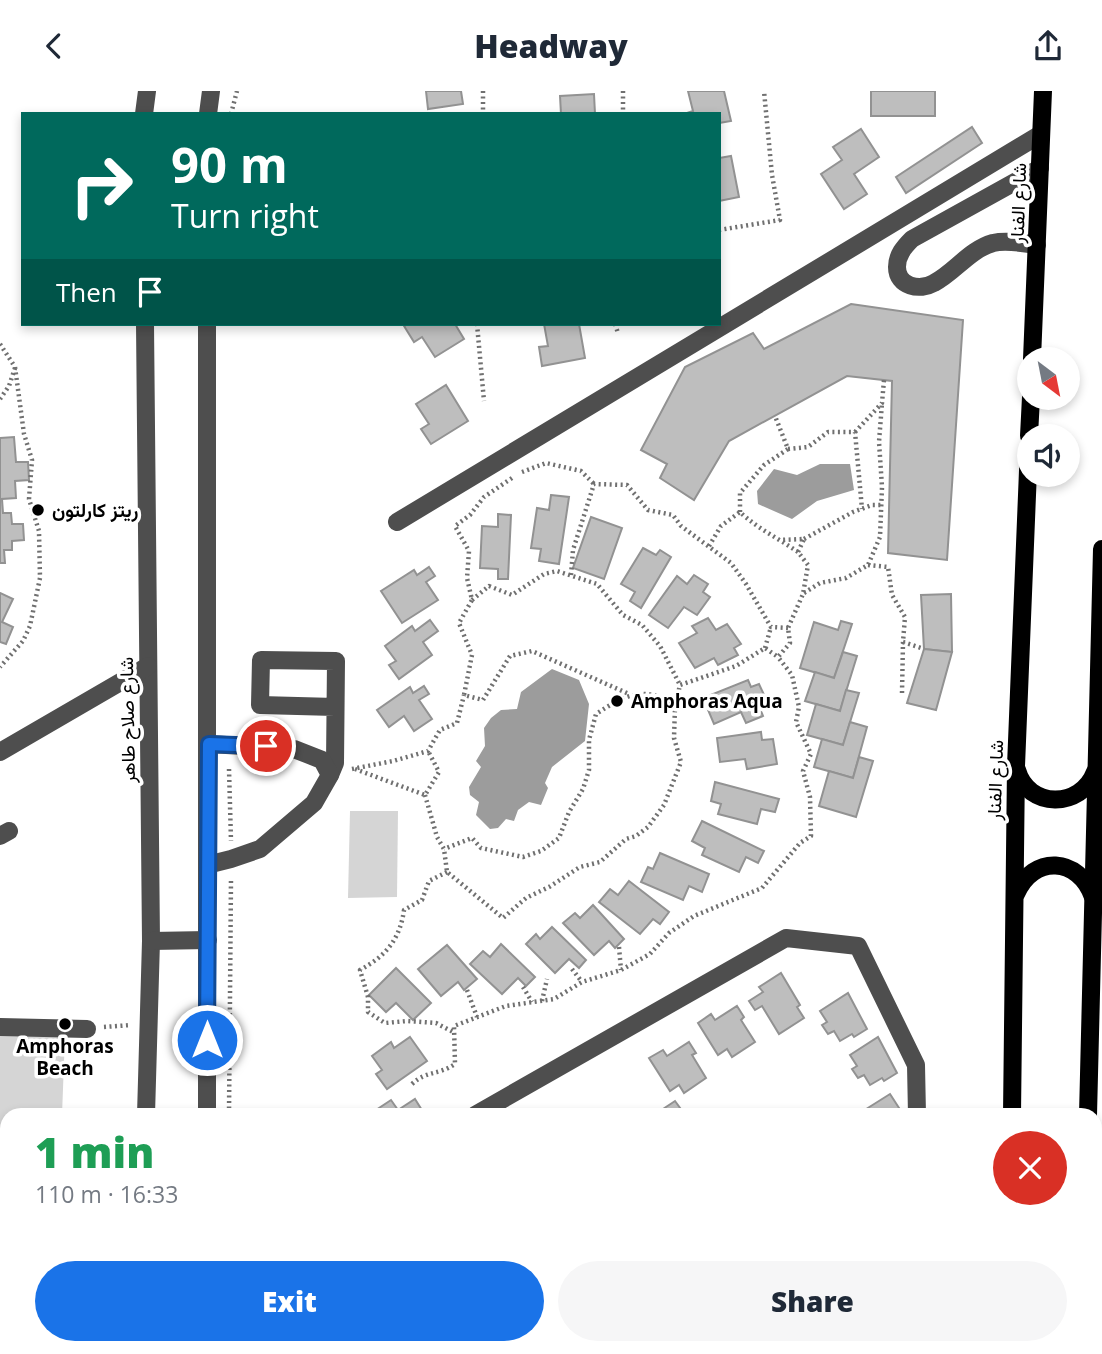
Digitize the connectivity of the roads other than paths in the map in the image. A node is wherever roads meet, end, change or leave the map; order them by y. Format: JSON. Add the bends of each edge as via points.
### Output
{"nodes":[{"id":1,"x":147,"y":91,"type":"edge"},
{"id":2,"x":211,"y":91,"type":"edge"},
{"id":3,"x":1043,"y":91,"type":"edge"},
{"id":4,"x":144,"y":112,"type":"edge"},
{"id":5,"x":208,"y":112,"type":"edge"},
{"id":6,"x":1041,"y":134,"type":"junction"},
{"id":7,"x":1040,"y":168,"type":"junction"},
{"id":8,"x":1037,"y":245,"type":"junction"},
{"id":9,"x":145,"y":326,"type":"edge"},
{"id":10,"x":207,"y":326,"type":"edge"},
{"id":11,"x":1033,"y":347,"type":"edge"},
{"id":12,"x":1027,"y":487,"type":"edge"},
{"id":13,"x":397,"y":522,"type":"dead end"},
{"id":14,"x":1102,"y":549,"type":"edge"},
{"id":15,"x":148,"y":666,"type":"junction"},
{"id":16,"x":335,"y":707,"type":"junction"},
{"id":17,"x":209,"y":744,"type":"junction"},
{"id":18,"x":0,"y":752,"type":"edge"},
{"id":19,"x":1016,"y":766,"type":"junction"},
{"id":20,"x":1096,"y":770,"type":"junction"},
{"id":21,"x":330,"y":775,"type":"junction"},
{"id":22,"x":207,"y":865,"type":"junction"},
{"id":23,"x":1016,"y":895,"type":"junction"},
{"id":24,"x":1093,"y":897,"type":"junction"},
{"id":25,"x":208,"y":940,"type":"junction"},
{"id":26,"x":151,"y":941,"type":"junction"},
{"id":27,"x":0,"y":1027,"type":"edge"},
{"id":28,"x":87,"y":1029,"type":"road end"},
{"id":29,"x":146,"y":1108,"type":"edge"},
{"id":30,"x":207,"y":1108,"type":"edge"},
{"id":31,"x":487,"y":1108,"type":"edge"},
{"id":32,"x":917,"y":1108,"type":"edge"},
{"id":33,"x":1012,"y":1108,"type":"edge"},
{"id":34,"x":1088,"y":1108,"type":"edge"}],
"edges":[{"from":1,"to":4,"type":"street"},
{"from":2,"to":5,"type":"street"},
{"from":3,"to":6,"type":"main road","name":"شارع الفنار"},
{"from":6,"to":7,"type":"main road","name":"شارع الفنار"},
{"from":6,"to":13,"type":"street"},
{"from":7,"to":8,"type":"main road","name":"شارع الفنار"},
{"from":7,"to":8,"type":"street","via":[[912,239],[900,254],[897,271],[903,282],[925,286],[994,243]]},
{"from":8,"to":11,"type":"main road","name":"شارع الفنار"},
{"from":9,"to":15,"type":"street","name":"شارع صلاح طاهر"},
{"from":10,"to":17,"type":"street"},
{"from":12,"to":19,"type":"main road","name":"شارع الفنار"},
{"from":14,"to":20,"type":"main road"},
{"from":15,"to":18,"type":"street"},
{"from":15,"to":26,"type":"street","name":"شارع صلاح طاهر"},
{"from":16,"to":16,"type":"street","via":[[336,661],[261,660],[260,705]]},
{"from":16,"to":21,"type":"street","via":[[335,763]]},
{"from":17,"to":21,"type":"street","via":[[294,748],[322,760]]},
{"from":17,"to":22,"type":"street"},
{"from":19,"to":20,"type":"main road","via":[[1034,794],[1055,800],[1066,800],[1085,789]]},
{"from":19,"to":23,"type":"main road","name":"شارع الفنار"},
{"from":20,"to":24,"type":"main road"},
{"from":21,"to":22,"type":"street","via":[[314,803],[260,849]]},
{"from":22,"to":25,"type":"street"},
{"from":23,"to":24,"type":"main road","via":[[1035,871],[1055,866],[1076,871]]},
{"from":23,"to":33,"type":"main road","name":"شارع الفنار"},
{"from":24,"to":34,"type":"main road"},
{"from":25,"to":26,"type":"street"},
{"from":25,"to":30,"type":"street"},
{"from":26,"to":29,"type":"street","name":"شارع صلاح طاهر"},
{"from":27,"to":28,"type":"street"},
{"from":31,"to":32,"type":"street","via":[[786,938],[858,946],[916,1065]]}]}
